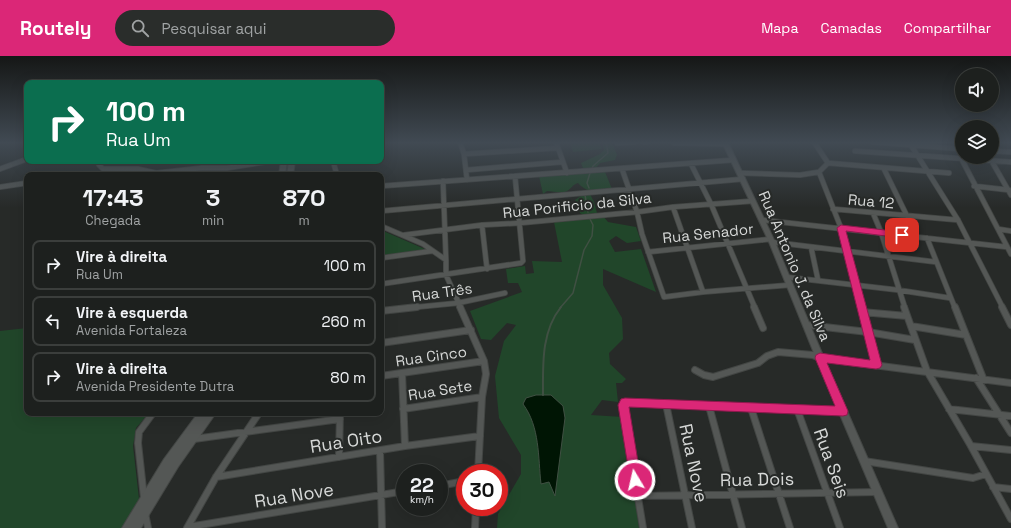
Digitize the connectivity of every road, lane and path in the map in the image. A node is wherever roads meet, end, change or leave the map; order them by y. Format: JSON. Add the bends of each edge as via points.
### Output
{"nodes":[{"id":1,"x":13,"y":164,"type":"edge"},
{"id":2,"x":99,"y":164,"type":"edge"},
{"id":3,"x":251,"y":164,"type":"edge"},
{"id":4,"x":465,"y":164,"type":"edge"},
{"id":5,"x":538,"y":164,"type":"edge"},
{"id":6,"x":563,"y":164,"type":"edge"},
{"id":7,"x":691,"y":164,"type":"joint"},
{"id":8,"x":736,"y":164,"type":"edge"},
{"id":9,"x":827,"y":164,"type":"edge"},
{"id":10,"x":839,"y":164,"type":"edge"},
{"id":11,"x":922,"y":164,"type":"edge"},
{"id":12,"x":964,"y":164,"type":"edge"},
{"id":13,"x":993,"y":164,"type":"edge"},
{"id":14,"x":884,"y":168,"type":"junction"},
{"id":15,"x":0,"y":169,"type":"edge"},
{"id":16,"x":622,"y":169,"type":"junction"},
{"id":17,"x":466,"y":170,"type":"junction"},
{"id":18,"x":926,"y":171,"type":"junction"},
{"id":19,"x":152,"y":172,"type":"edge"},
{"id":20,"x":165,"y":172,"type":"edge"},
{"id":21,"x":819,"y":172,"type":"junction"},
{"id":22,"x":949,"y":172,"type":"dead end"},
{"id":23,"x":567,"y":173,"type":"junction"},
{"id":24,"x":515,"y":176,"type":"junction"},
{"id":25,"x":741,"y":176,"type":"junction"},
{"id":26,"x":467,"y":180,"type":"junction"},
{"id":27,"x":443,"y":182,"type":"junction"},
{"id":28,"x":24,"y":183,"type":"edge"},
{"id":29,"x":701,"y":183,"type":"junction"},
{"id":30,"x":384,"y":186,"type":"edge"},
{"id":31,"x":974,"y":186,"type":"junction"},
{"id":32,"x":0,"y":187,"type":"edge"},
{"id":33,"x":629,"y":189,"type":"junction"},
{"id":34,"x":1009,"y":190,"type":"edge"},
{"id":35,"x":1011,"y":195,"type":"edge"},
{"id":36,"x":517,"y":199,"type":"junction"},
{"id":37,"x":753,"y":201,"type":"junction"},
{"id":38,"x":711,"y":204,"type":"junction"},
{"id":39,"x":443,"y":206,"type":"junction"},
{"id":40,"x":673,"y":207,"type":"junction"},
{"id":41,"x":833,"y":209,"type":"junction"},
{"id":42,"x":384,"y":211,"type":"edge"},
{"id":43,"x":637,"y":212,"type":"junction"},
{"id":44,"x":873,"y":213,"type":"junction"},
{"id":45,"x":907,"y":216,"type":"junction"},
{"id":46,"x":762,"y":220,"type":"junction"},
{"id":47,"x":958,"y":220,"type":"junction"},
{"id":48,"x":520,"y":223,"type":"junction"},
{"id":49,"x":482,"y":225,"type":"junction"},
{"id":50,"x":384,"y":227,"type":"edge"},
{"id":51,"x":841,"y":228,"type":"junction"},
{"id":52,"x":445,"y":229,"type":"junction"},
{"id":53,"x":998,"y":229,"type":"junction"},
{"id":54,"x":1011,"y":230,"type":"edge"},
{"id":55,"x":881,"y":232,"type":"junction"},
{"id":56,"x":404,"y":235,"type":"junction"},
{"id":57,"x":927,"y":238,"type":"junction"},
{"id":58,"x":771,"y":241,"type":"junction"},
{"id":59,"x":971,"y":243,"type":"junction"},
{"id":60,"x":726,"y":244,"type":"junction"},
{"id":61,"x":811,"y":247,"type":"junction"},
{"id":62,"x":1007,"y":247,"type":"junction"},
{"id":63,"x":686,"y":248,"type":"junction"},
{"id":64,"x":847,"y":250,"type":"junction"},
{"id":65,"x":432,"y":251,"type":"junction"},
{"id":66,"x":648,"y":252,"type":"junction"},
{"id":67,"x":1011,"y":254,"type":"edge"},
{"id":68,"x":887,"y":255,"type":"junction"},
{"id":69,"x":384,"y":258,"type":"edge"},
{"id":70,"x":446,"y":260,"type":"junction"},
{"id":71,"x":936,"y":262,"type":"junction"},
{"id":72,"x":487,"y":269,"type":"junction"},
{"id":73,"x":446,"y":275,"type":"junction"},
{"id":74,"x":786,"y":277,"type":"junction"},
{"id":75,"x":818,"y":280,"type":"junction"},
{"id":76,"x":384,"y":284,"type":"edge"},
{"id":77,"x":855,"y":284,"type":"junction"},
{"id":78,"x":790,"y":286,"type":"junction"},
{"id":79,"x":746,"y":289,"type":"junction"},
{"id":80,"x":898,"y":290,"type":"junction"},
{"id":81,"x":703,"y":292,"type":"junction"},
{"id":82,"x":505,"y":294,"type":"dead end"},
{"id":83,"x":950,"y":298,"type":"junction"},
{"id":84,"x":458,"y":303,"type":"junction"},
{"id":85,"x":384,"y":311,"type":"edge"},
{"id":86,"x":862,"y":312,"type":"junction"},
{"id":87,"x":907,"y":316,"type":"junction"},
{"id":88,"x":807,"y":325,"type":"junction"},
{"id":89,"x":1011,"y":325,"type":"edge"},
{"id":90,"x":911,"y":326,"type":"junction"},
{"id":91,"x":762,"y":328,"type":"dead end"},
{"id":92,"x":471,"y":330,"type":"junction"},
{"id":93,"x":868,"y":332,"type":"junction"},
{"id":94,"x":966,"y":335,"type":"junction"},
{"id":95,"x":915,"y":340,"type":"junction"},
{"id":96,"x":384,"y":343,"type":"edge"},
{"id":97,"x":820,"y":358,"type":"junction"},
{"id":98,"x":484,"y":361,"type":"junction"},
{"id":99,"x":876,"y":365,"type":"junction"},
{"id":100,"x":695,"y":370,"type":"dead end"},
{"id":101,"x":927,"y":371,"type":"junction"},
{"id":102,"x":402,"y":373,"type":"junction"},
{"id":103,"x":384,"y":376,"type":"edge"},
{"id":104,"x":976,"y":378,"type":"junction"},
{"id":105,"x":983,"y":378,"type":"junction"},
{"id":106,"x":1011,"y":383,"type":"edge"},
{"id":107,"x":482,"y":397,"type":"junction"},
{"id":108,"x":666,"y":404,"type":"junction"},
{"id":109,"x":709,"y":406,"type":"junction"},
{"id":110,"x":751,"y":408,"type":"junction"},
{"id":111,"x":403,"y":409,"type":"junction"},
{"id":112,"x":796,"y":409,"type":"junction"},
{"id":113,"x":949,"y":409,"type":"junction"},
{"id":114,"x":843,"y":411,"type":"junction"},
{"id":115,"x":998,"y":414,"type":"junction"},
{"id":116,"x":151,"y":416,"type":"edge"},
{"id":117,"x":201,"y":416,"type":"edge"},
{"id":118,"x":210,"y":416,"type":"edge"},
{"id":119,"x":256,"y":416,"type":"edge"},
{"id":120,"x":340,"y":416,"type":"edge"},
{"id":121,"x":1011,"y":416,"type":"edge"},
{"id":122,"x":246,"y":433,"type":"junction"},
{"id":123,"x":1011,"y":433,"type":"edge"},
{"id":124,"x":480,"y":436,"type":"junction"},
{"id":125,"x":194,"y":439,"type":"junction"},
{"id":126,"x":405,"y":446,"type":"junction"},
{"id":127,"x":971,"y":446,"type":"junction"},
{"id":128,"x":1011,"y":450,"type":"edge"},
{"id":129,"x":380,"y":451,"type":"junction"},
{"id":130,"x":339,"y":457,"type":"junction"},
{"id":131,"x":864,"y":461,"type":"junction"},
{"id":132,"x":478,"y":464,"type":"edge"},
{"id":133,"x":986,"y":474,"type":"junction"},
{"id":134,"x":216,"y":476,"type":"junction"},
{"id":135,"x":993,"y":487,"type":"junction"},
{"id":136,"x":1011,"y":489,"type":"edge"},
{"id":137,"x":878,"y":492,"type":"junction"},
{"id":138,"x":396,"y":493,"type":"edge"},
{"id":139,"x":779,"y":493,"type":"junction"},
{"id":140,"x":827,"y":493,"type":"junction"},
{"id":141,"x":685,"y":494,"type":"junction"},
{"id":142,"x":733,"y":494,"type":"junction"},
{"id":143,"x":380,"y":496,"type":"junction"},
{"id":144,"x":638,"y":496,"type":"junction"},
{"id":145,"x":144,"y":498,"type":"junction"},
{"id":146,"x":145,"y":513,"type":"junction"},
{"id":147,"x":476,"y":516,"type":"edge"},
{"id":148,"x":1011,"y":519,"type":"edge"},
{"id":149,"x":188,"y":527,"type":"edge"},
{"id":150,"x":127,"y":528,"type":"edge"},
{"id":151,"x":136,"y":528,"type":"edge"},
{"id":152,"x":148,"y":528,"type":"edge"},
{"id":153,"x":382,"y":528,"type":"edge"},
{"id":154,"x":475,"y":528,"type":"edge"},
{"id":155,"x":643,"y":528,"type":"edge"},
{"id":156,"x":692,"y":528,"type":"edge"},
{"id":157,"x":742,"y":528,"type":"edge"},
{"id":158,"x":790,"y":528,"type":"edge"},
{"id":159,"x":840,"y":528,"type":"edge"},
{"id":160,"x":893,"y":528,"type":"edge"}],
"edges":[{"from":1,"to":15,"type":"street"},
{"from":2,"to":19,"type":"street","via":[[110,170],[138,168]]},
{"from":3,"to":20,"type":"street"},
{"from":4,"to":17,"type":"street"},
{"from":5,"to":17,"type":"street"},
{"from":6,"to":23,"type":"street"},
{"from":7,"to":16,"type":"street"},
{"from":7,"to":29,"type":"street"},
{"from":8,"to":25,"type":"street","name":"Rua Antonio J. da Silva"},
{"from":9,"to":21,"type":"street"},
{"from":10,"to":14,"type":"street"},
{"from":11,"to":18,"type":"street"},
{"from":12,"to":31,"type":"street"},
{"from":13,"to":34,"type":"street"},
{"from":14,"to":18,"type":"street"},
{"from":14,"to":45,"type":"street"},
{"from":16,"to":23,"type":"street"},
{"from":16,"to":33,"type":"street"},
{"from":17,"to":26,"type":"street"},
{"from":18,"to":22,"type":"street"},
{"from":18,"to":47,"type":"street"},
{"from":21,"to":25,"type":"street","via":[[800,175]]},
{"from":21,"to":41,"type":"street"},
{"from":23,"to":24,"type":"street"},
{"from":24,"to":26,"type":"street"},
{"from":24,"to":36,"type":"street"},
{"from":25,"to":29,"type":"street"},
{"from":25,"to":37,"type":"street","name":"Rua Antonio J. da Silva"},
{"from":26,"to":27,"type":"street"},
{"from":27,"to":30,"type":"street"},
{"from":27,"to":39,"type":"street"},
{"from":28,"to":32,"type":"street"},
{"from":29,"to":33,"type":"street"},
{"from":29,"to":38,"type":"street"},
{"from":31,"to":34,"type":"street"},
{"from":31,"to":53,"type":"street"},
{"from":33,"to":36,"type":"street"},
{"from":33,"to":43,"type":"street"},
{"from":34,"to":35,"type":"street"},
{"from":36,"to":39,"type":"street"},
{"from":36,"to":48,"type":"street"},
{"from":37,"to":38,"type":"street","name":"Rua Porificio da Silva"},
{"from":37,"to":46,"type":"street","name":"Rua Antonio J. da Silva"},
{"from":38,"to":40,"type":"street","name":"Rua Porificio da Silva"},
{"from":38,"to":60,"type":"street"},
{"from":39,"to":42,"type":"street"},
{"from":39,"to":52,"type":"street"},
{"from":40,"to":43,"type":"street","name":"Rua Porificio da Silva"},
{"from":40,"to":63,"type":"street"},
{"from":41,"to":44,"type":"street","name":"Rua 12"},
{"from":41,"to":51,"type":"street"},
{"from":43,"to":48,"type":"street","name":"Rua Porificio da Silva"},
{"from":43,"to":66,"type":"street"},
{"from":44,"to":45,"type":"street","name":"Rua 12"},
{"from":44,"to":55,"type":"street"},
{"from":45,"to":47,"type":"street","name":"Rua 12"},
{"from":46,"to":51,"type":"street"},
{"from":46,"to":58,"type":"street","name":"Rua Antonio J. da Silva"},
{"from":47,"to":59,"type":"street"},
{"from":48,"to":49,"type":"street","name":"Rua Porificio da Silva"},
{"from":48,"to":72,"type":"street","via":[[524,261]]},
{"from":49,"to":52,"type":"street","name":"Rua Porificio da Silva"},
{"from":49,"to":72,"type":"street"},
{"from":50,"to":56,"type":"street"},
{"from":51,"to":55,"type":"street"},
{"from":51,"to":64,"type":"street"},
{"from":52,"to":56,"type":"street","name":"Rua Porificio da Silva"},
{"from":52,"to":70,"type":"street"},
{"from":53,"to":54,"type":"street"},
{"from":53,"to":62,"type":"street"},
{"from":55,"to":57,"type":"street"},
{"from":55,"to":68,"type":"street"},
{"from":56,"to":65,"type":"street"},
{"from":57,"to":59,"type":"street"},
{"from":57,"to":71,"type":"street"},
{"from":58,"to":60,"type":"street","name":"Rua Senador"},
{"from":58,"to":61,"type":"street","name":"Rua Senador"},
{"from":58,"to":74,"type":"street","name":"Rua Antonio J. da Silva"},
{"from":59,"to":62,"type":"street"},
{"from":59,"to":89,"type":"street"},
{"from":60,"to":63,"type":"street","name":"Rua Senador"},
{"from":60,"to":79,"type":"street"},
{"from":61,"to":64,"type":"street","name":"Rua Senador"},
{"from":61,"to":75,"type":"street"},
{"from":62,"to":67,"type":"street"},
{"from":63,"to":66,"type":"street","name":"Rua Senador"},
{"from":63,"to":81,"type":"street"},
{"from":64,"to":68,"type":"street","name":"Rua Senador"},
{"from":64,"to":77,"type":"street"},
{"from":65,"to":69,"type":"street"},
{"from":65,"to":70,"type":"street"},
{"from":66,"to":81,"type":"street","via":[[664,298]]},
{"from":68,"to":71,"type":"street","name":"Rua Senador"},
{"from":68,"to":80,"type":"street"},
{"from":70,"to":73,"type":"street"},
{"from":71,"to":83,"type":"street"},
{"from":72,"to":73,"type":"street"},
{"from":73,"to":76,"type":"street"},
{"from":73,"to":84,"type":"street"},
{"from":74,"to":75,"type":"street"},
{"from":74,"to":78,"type":"street","name":"Rua Antonio J. da Silva"},
{"from":75,"to":77,"type":"street"},
{"from":77,"to":80,"type":"street"},
{"from":77,"to":86,"type":"street"},
{"from":78,"to":79,"type":"street"},
{"from":78,"to":88,"type":"street","name":"Rua Antonio J. da Silva"},
{"from":79,"to":81,"type":"street"},
{"from":79,"to":91,"type":"street"},
{"from":80,"to":83,"type":"street"},
{"from":80,"to":87,"type":"street"},
{"from":82,"to":84,"type":"street","name":"Rua Três"},
{"from":83,"to":94,"type":"street"},
{"from":84,"to":85,"type":"street","name":"Rua Três"},
{"from":84,"to":92,"type":"street"},
{"from":86,"to":87,"type":"street"},
{"from":86,"to":93,"type":"street"},
{"from":87,"to":90,"type":"street"},
{"from":88,"to":93,"type":"street"},
{"from":88,"to":97,"type":"street","name":"Rua Antonio J. da Silva"},
{"from":90,"to":94,"type":"street"},
{"from":90,"to":95,"type":"street"},
{"from":92,"to":96,"type":"street"},
{"from":92,"to":98,"type":"street"},
{"from":93,"to":95,"type":"street"},
{"from":93,"to":99,"type":"street"},
{"from":94,"to":105,"type":"street"},
{"from":95,"to":101,"type":"street"},
{"from":97,"to":99,"type":"street"},
{"from":97,"to":100,"type":"street","via":[[778,352],[758,363],[713,377]]},
{"from":97,"to":114,"type":"street","name":"Rua Antonio J. da Silva"},
{"from":98,"to":102,"type":"street","name":"Rua Cinco"},
{"from":98,"to":107,"type":"street","via":[[486,374]]},
{"from":99,"to":101,"type":"street"},
{"from":101,"to":104,"type":"street"},
{"from":101,"to":113,"type":"street"},
{"from":102,"to":103,"type":"street","name":"Rua Cinco"},
{"from":102,"to":111,"type":"street"},
{"from":104,"to":105,"type":"street"},
{"from":104,"to":115,"type":"street"},
{"from":105,"to":106,"type":"street"},
{"from":107,"to":111,"type":"street","name":"Rua Sete"},
{"from":107,"to":124,"type":"street"},
{"from":108,"to":109,"type":"street"},
{"from":108,"to":141,"type":"street","name":"Rua Nove"},
{"from":108,"to":144,"type":"street","via":[[623,405]]},
{"from":109,"to":110,"type":"street"},
{"from":109,"to":142,"type":"street"},
{"from":110,"to":112,"type":"street"},
{"from":110,"to":139,"type":"street"},
{"from":111,"to":126,"type":"street"},
{"from":112,"to":114,"type":"street"},
{"from":112,"to":140,"type":"street","name":"Rua Seis"},
{"from":113,"to":115,"type":"street"},
{"from":113,"to":127,"type":"street"},
{"from":114,"to":131,"type":"street","name":"Rua Antonio J. da Silva"},
{"from":115,"to":121,"type":"street"},
{"from":115,"to":123,"type":"street"},
{"from":116,"to":145,"type":"street","via":[[139,432],[138,443]]},
{"from":117,"to":145,"type":"street"},
{"from":118,"to":125,"type":"street"},
{"from":119,"to":122,"type":"street"},
{"from":120,"to":122,"type":"street"},
{"from":120,"to":130,"type":"street"},
{"from":122,"to":125,"type":"street"},
{"from":122,"to":134,"type":"street"},
{"from":124,"to":126,"type":"street","name":"Rua Oito"},
{"from":124,"to":132,"type":"street"},
{"from":125,"to":146,"type":"street","via":[[175,464]]},
{"from":126,"to":129,"type":"street","name":"Rua Oito"},
{"from":127,"to":128,"type":"street"},
{"from":127,"to":133,"type":"street"},
{"from":129,"to":130,"type":"street","name":"Rua Oito"},
{"from":129,"to":143,"type":"street"},
{"from":130,"to":134,"type":"street","name":"Rua Oito"},
{"from":131,"to":133,"type":"street","via":[[973,478]]},
{"from":131,"to":137,"type":"street","name":"Rua Antonio J. da Silva"},
{"from":133,"to":135,"type":"street"},
{"from":134,"to":149,"type":"street"},
{"from":135,"to":136,"type":"street"},
{"from":135,"to":148,"type":"street"},
{"from":137,"to":140,"type":"street","name":"Rua Dois"},
{"from":137,"to":160,"type":"street","name":"Rua Antonio J. da Silva"},
{"from":138,"to":143,"type":"street","name":"Rua Nove"},
{"from":139,"to":140,"type":"street","name":"Rua Dois"},
{"from":139,"to":142,"type":"street","name":"Rua Dois"},
{"from":139,"to":158,"type":"street"},
{"from":140,"to":159,"type":"street","name":"Rua Seis"},
{"from":141,"to":142,"type":"street","name":"Rua Dois"},
{"from":141,"to":144,"type":"street","name":"Rua Dois"},
{"from":141,"to":156,"type":"street","name":"Rua Nove"},
{"from":142,"to":157,"type":"street"},
{"from":143,"to":149,"type":"street","name":"Rua Nove"},
{"from":143,"to":153,"type":"street"},
{"from":144,"to":155,"type":"street"},
{"from":145,"to":150,"type":"street"},
{"from":146,"to":151,"type":"street"},
{"from":146,"to":152,"type":"street"},
{"from":147,"to":154,"type":"street"}]}
